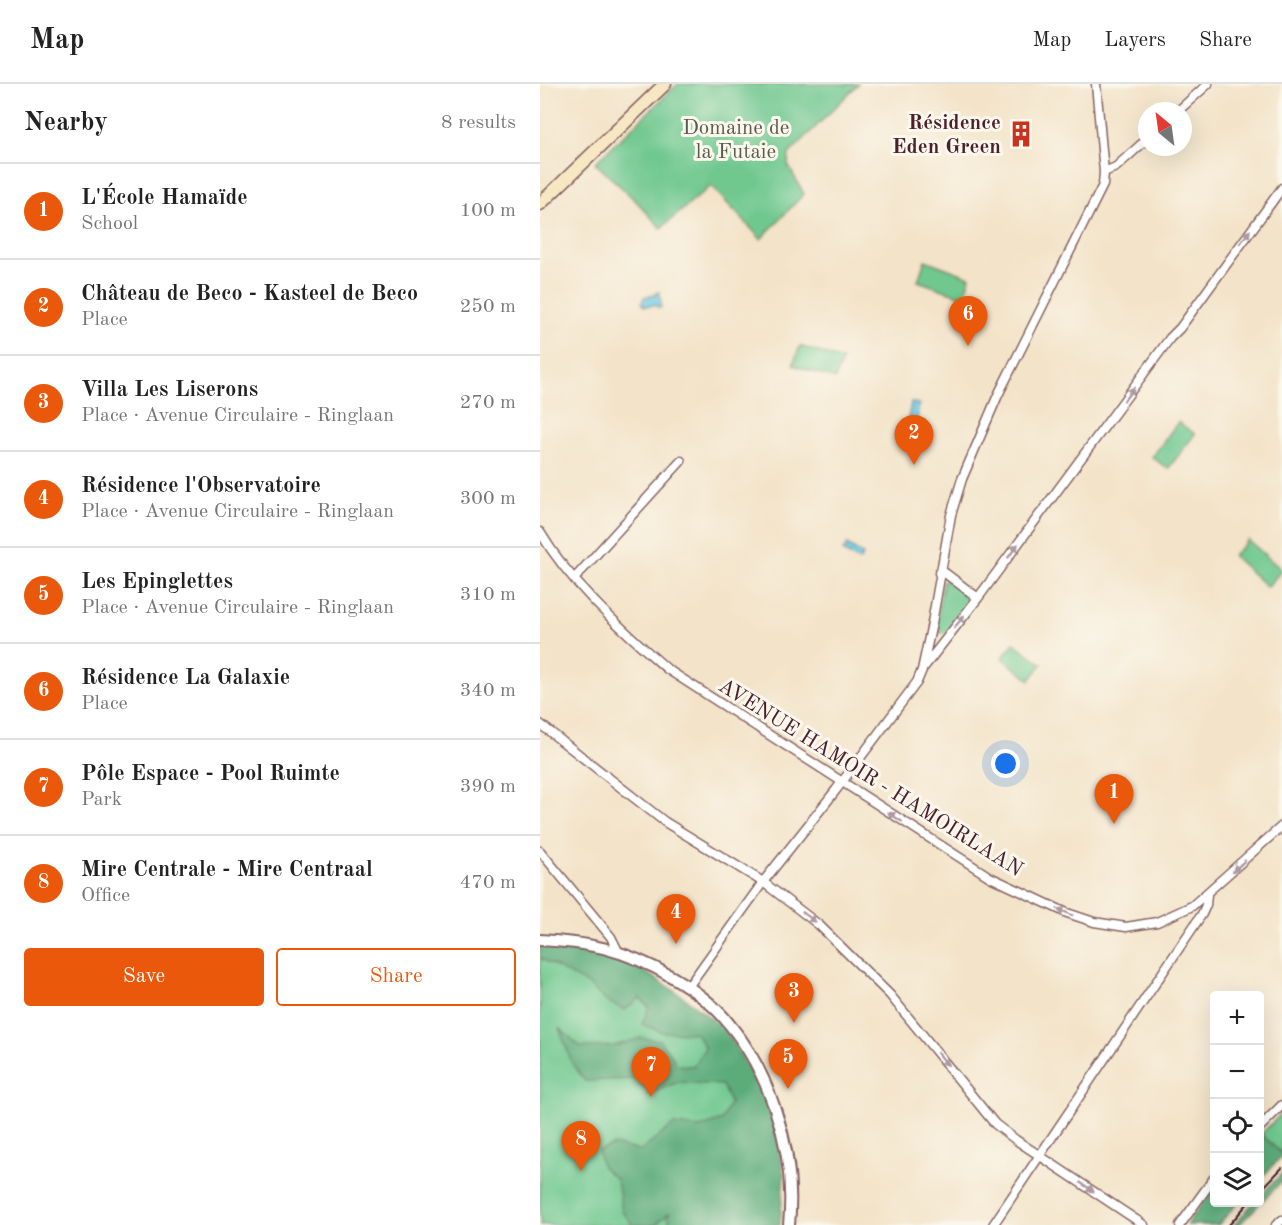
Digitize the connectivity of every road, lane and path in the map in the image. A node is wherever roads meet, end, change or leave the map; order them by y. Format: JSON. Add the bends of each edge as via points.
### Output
{"nodes":[{"id":1,"x":665,"y":84,"type":"edge"},
{"id":2,"x":1096,"y":84,"type":"edge"},
{"id":3,"x":1208,"y":84,"type":"edge"},
{"id":4,"x":1188,"y":102,"type":"edge"},
{"id":5,"x":1138,"y":147,"type":"edge"},
{"id":6,"x":1104,"y":172,"type":"junction"},
{"id":7,"x":1282,"y":188,"type":"edge"},
{"id":8,"x":540,"y":204,"type":"edge"},
{"id":9,"x":681,"y":460,"type":"dead end"},
{"id":10,"x":540,"y":532,"type":"edge"},
{"id":11,"x":939,"y":573,"type":"junction"},
{"id":12,"x":574,"y":579,"type":"junction"},
{"id":13,"x":978,"y":598,"type":"junction"},
{"id":14,"x":931,"y":627,"type":"junction"},
{"id":15,"x":940,"y":642,"type":"junction"},
{"id":16,"x":922,"y":670,"type":"junction"},
{"id":17,"x":540,"y":724,"type":"edge"},
{"id":18,"x":842,"y":782,"type":"junction"},
{"id":19,"x":1282,"y":826,"type":"edge"},
{"id":20,"x":540,"y":851,"type":"edge"},
{"id":21,"x":763,"y":882,"type":"junction"},
{"id":22,"x":1207,"y":895,"type":"junction"},
{"id":23,"x":540,"y":940,"type":"edge"},
{"id":24,"x":619,"y":953,"type":"junction"},
{"id":25,"x":688,"y":987,"type":"junction"},
{"id":26,"x":1282,"y":1105,"type":"edge"},
{"id":27,"x":1264,"y":1123,"type":"edge"},
{"id":28,"x":1039,"y":1155,"type":"junction"},
{"id":29,"x":1210,"y":1185,"type":"edge"},
{"id":30,"x":1282,"y":1220,"type":"edge"},
{"id":31,"x":789,"y":1225,"type":"edge"},
{"id":32,"x":993,"y":1225,"type":"edge"},
{"id":33,"x":1144,"y":1225,"type":"edge"},
{"id":34,"x":1180,"y":1225,"type":"edge"},
{"id":35,"x":1276,"y":1225,"type":"edge"}],
"edges":[{"from":1,"to":8,"type":"main road"},
{"from":2,"to":6,"type":"street"},
{"from":3,"to":4,"type":"street"},
{"from":5,"to":6,"type":"street","via":[[1116,167]]},
{"from":6,"to":11,"type":"street","via":[[1102,185],[998,394],[962,479]]},
{"from":13,"to":7,"type":"street","one_way":true},
{"from":9,"to":12,"type":"street"},
{"from":10,"to":12,"type":"street","name":"AVENUE HAMOIR - HAMOIRLAAN"},
{"from":11,"to":13,"type":"street","via":[[945,573]]},
{"from":11,"to":14,"type":"street"},
{"from":12,"to":18,"type":"street","name":"AVENUE HAMOIR - HAMOIRLAAN","via":[[667,669]]},
{"from":15,"to":13,"type":"street","one_way":true},
{"from":14,"to":15,"type":"street"},
{"from":14,"to":16,"type":"street"},
{"from":15,"to":16,"type":"street"},
{"from":16,"to":18,"type":"street"},
{"from":17,"to":21,"type":"street","via":[[665,822]]},
{"from":18,"to":21,"type":"street"},
{"from":22,"to":18,"type":"street","name":"AVENUE HAMOIR - HAMOIRLAAN","one_way":true,"via":[[1157,922],[1126,927],[1067,914],[990,877]]},
{"from":19,"to":22,"type":"street","name":"AVENUE HAMOIR - HAMOIRLAAN","one_way":true},
{"from":20,"to":24,"type":"street","via":[[611,937]]},
{"from":21,"to":25,"type":"street"},
{"from":21,"to":28,"type":"street","one_way":true,"via":[[819,925],[882,987],[995,1124]]},
{"from":22,"to":28,"type":"street","via":[[1202,914]]},
{"from":23,"to":24,"type":"street","via":[[575,942]]},
{"from":24,"to":25,"type":"street"},
{"from":25,"to":31,"type":"street","via":[[729,1023],[746,1046],[771,1096],[791,1182]]},
{"from":26,"to":27,"type":"street"},
{"from":28,"to":32,"type":"street"},
{"from":28,"to":33,"type":"street","one_way":true},
{"from":29,"to":34,"type":"street"},
{"from":30,"to":35,"type":"street"}]}
